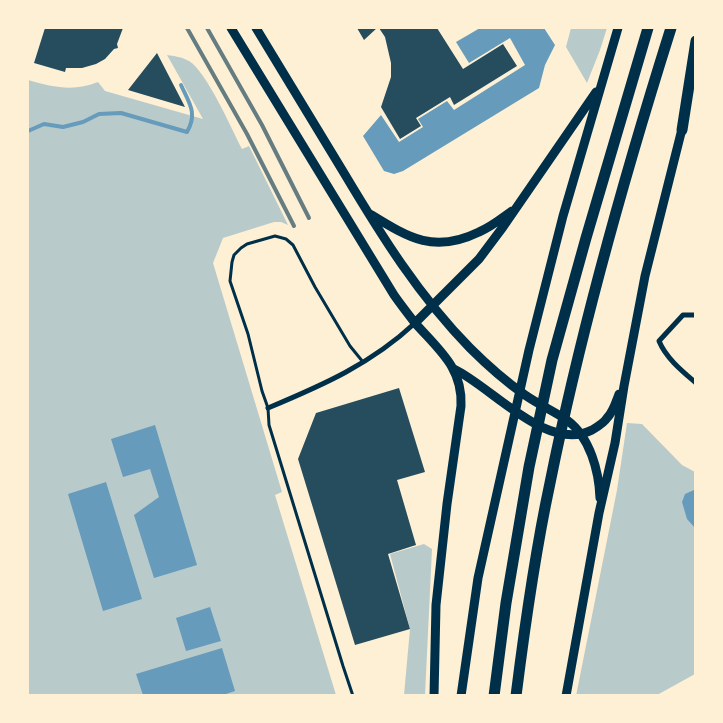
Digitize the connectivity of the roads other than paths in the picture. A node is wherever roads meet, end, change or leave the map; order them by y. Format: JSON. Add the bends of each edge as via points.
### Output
{"nodes":[{"id":1,"x":231,"y":28,"type":"edge"},
{"id":2,"x":256,"y":28,"type":"edge"},
{"id":3,"x":618,"y":28,"type":"edge"},
{"id":4,"x":648,"y":28,"type":"edge"},
{"id":5,"x":671,"y":28,"type":"edge"},
{"id":6,"x":696,"y":41,"type":"edge"},
{"id":7,"x":696,"y":79,"type":"edge"},
{"id":8,"x":601,"y":84,"type":"junction"},
{"id":9,"x":682,"y":130,"type":"junction"},
{"id":10,"x":517,"y":208,"type":"junction"},
{"id":11,"x":368,"y":213,"type":"junction"},
{"id":12,"x":432,"y":306,"type":"junction"},
{"id":13,"x":696,"y":315,"type":"edge"},
{"id":14,"x":415,"y":323,"type":"junction"},
{"id":15,"x":363,"y":362,"type":"junction"},
{"id":16,"x":454,"y":369,"type":"junction"},
{"id":17,"x":696,"y":383,"type":"edge"},
{"id":18,"x":624,"y":386,"type":"junction"},
{"id":19,"x":268,"y":408,"type":"junction"},
{"id":20,"x":580,"y":435,"type":"junction"},
{"id":21,"x":599,"y":513,"type":"junction"},
{"id":22,"x":354,"y":696,"type":"edge"},
{"id":23,"x":434,"y":696,"type":"edge"},
{"id":24,"x":461,"y":696,"type":"edge"},
{"id":25,"x":494,"y":696,"type":"edge"},
{"id":26,"x":516,"y":696,"type":"edge"},
{"id":27,"x":566,"y":696,"type":"edge"}],
"edges":[{"from":1,"to":14,"type":"main road","via":[[394,295]]},
{"from":2,"to":11,"type":"main road"},
{"from":3,"to":8,"type":"main road"},
{"from":4,"to":25,"type":"highway","via":[[552,360],[529,467]]},
{"from":5,"to":26,"type":"highway","via":[[607,244],[574,373],[550,483]]},
{"from":6,"to":9,"type":"highway"},
{"from":7,"to":9,"type":"main road"},
{"from":8,"to":10,"type":"main road"},
{"from":8,"to":24,"type":"main road","via":[[563,216],[506,450],[478,578]]},
{"from":9,"to":18,"type":"main road","via":[[645,276]]},
{"from":10,"to":11,"type":"main road","via":[[480,232],[442,244],[422,241],[400,232]]},
{"from":10,"to":12,"type":"main road","via":[[479,259]]},
{"from":11,"to":12,"type":"main road"},
{"from":12,"to":14,"type":"main road"},
{"from":12,"to":20,"type":"main road","via":[[500,376],[567,420]]},
{"from":13,"to":17,"type":"street","via":[[683,315],[660,341],[662,349]]},
{"from":14,"to":15,"type":"street"},
{"from":14,"to":16,"type":"main road"},
{"from":15,"to":19,"type":"street","via":[[329,382]]},
{"from":15,"to":19,"type":"lane","via":[[350,346],[293,245],[275,236],[247,244],[234,255],[229,274]]},
{"from":16,"to":20,"type":"main road","via":[[543,428],[560,434]]},
{"from":16,"to":23,"type":"main road","via":[[460,386],[461,406],[436,605]]},
{"from":18,"to":20,"type":"main road","via":[[608,418]]},
{"from":18,"to":21,"type":"main road"},
{"from":19,"to":22,"type":"lane","via":[[269,425]]},
{"from":20,"to":21,"type":"main road","via":[[592,454],[597,474]]},
{"from":21,"to":27,"type":"main road"}]}
